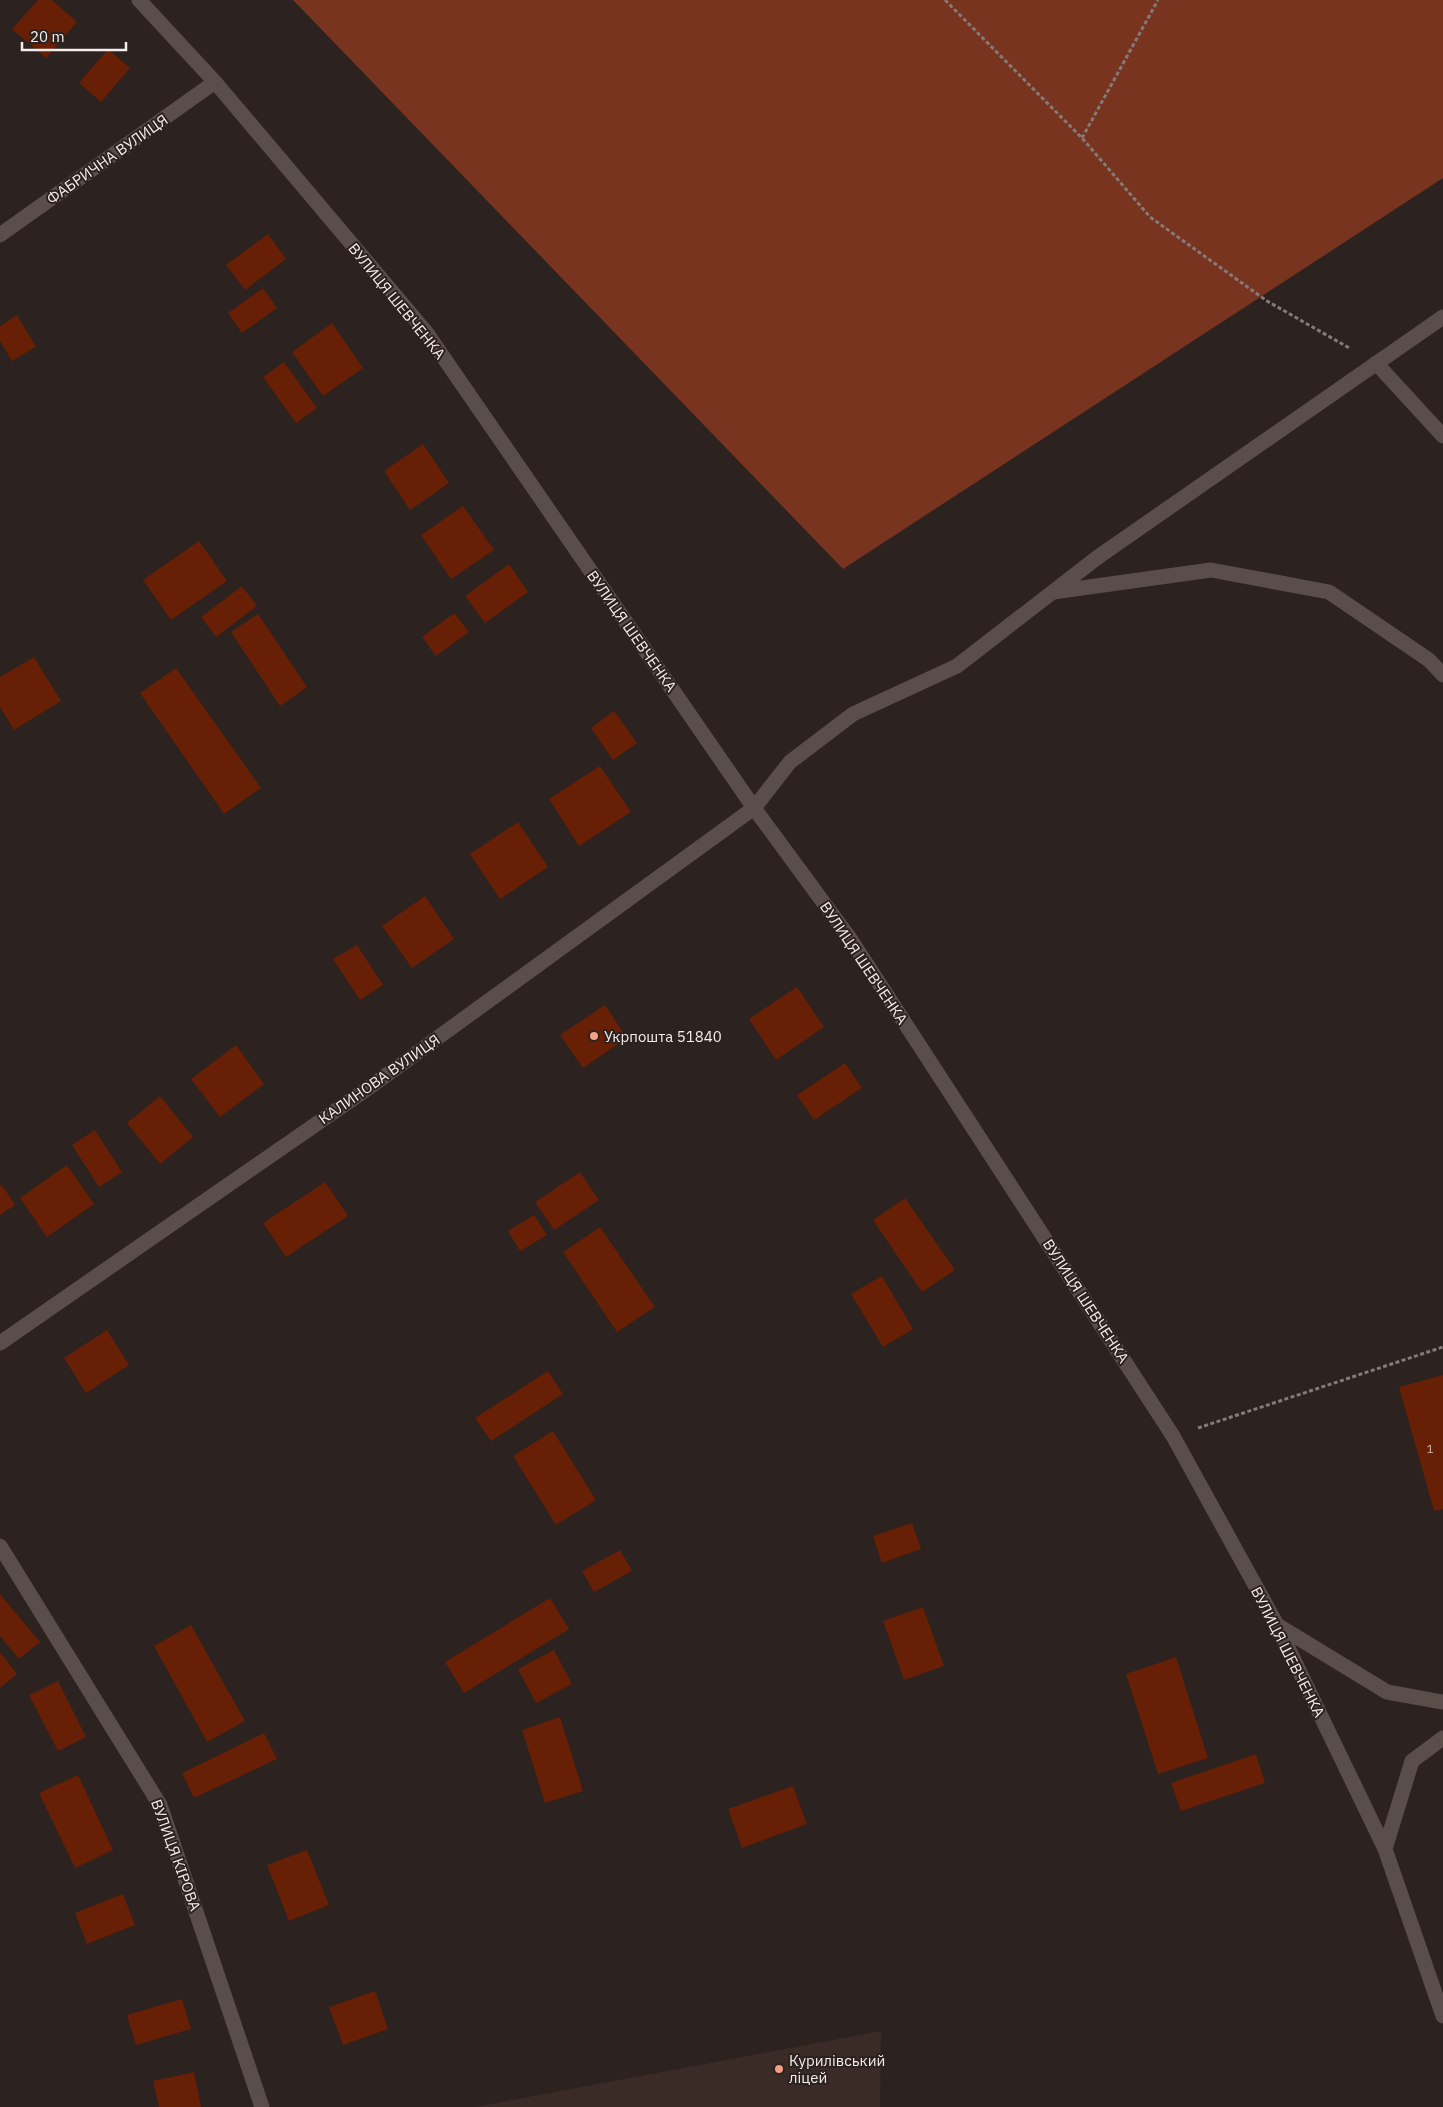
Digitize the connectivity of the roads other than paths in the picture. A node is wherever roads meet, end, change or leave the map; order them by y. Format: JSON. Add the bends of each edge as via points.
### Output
{"nodes":[{"id":1,"x":139,"y":0,"type":"edge"},
{"id":2,"x":215,"y":82,"type":"junction"},
{"id":3,"x":0,"y":235,"type":"edge"},
{"id":4,"x":1443,"y":317,"type":"edge"},
{"id":5,"x":1376,"y":363,"type":"junction"},
{"id":6,"x":1443,"y":436,"type":"edge"},
{"id":7,"x":1053,"y":592,"type":"junction"},
{"id":8,"x":1443,"y":675,"type":"edge"},
{"id":9,"x":754,"y":808,"type":"junction"},
{"id":10,"x":0,"y":1343,"type":"edge"},
{"id":11,"x":0,"y":1546,"type":"edge"},
{"id":12,"x":1277,"y":1625,"type":"junction"},
{"id":13,"x":1443,"y":1702,"type":"edge"},
{"id":14,"x":1443,"y":1738,"type":"edge"},
{"id":15,"x":1385,"y":1849,"type":"junction"},
{"id":16,"x":1443,"y":2016,"type":"edge"},
{"id":17,"x":262,"y":2107,"type":"edge"}],
"edges":[{"from":1,"to":2,"type":"street","name":"ВУЛИЦЯ ШЕВЧЕНКА"},
{"from":2,"to":3,"type":"street","name":"ФАБРИЧНА ВУЛИЦЯ"},
{"from":2,"to":9,"type":"street","name":"ВУЛИЦЯ ШЕВЧЕНКА","via":[[426,332]]},
{"from":4,"to":5,"type":"street"},
{"from":5,"to":6,"type":"street"},
{"from":5,"to":7,"type":"street","name":"КАЛИНОВА ВУЛИЦЯ","via":[[1106,551]]},
{"from":7,"to":8,"type":"street","via":[[1212,570],[1329,592],[1429,660]]},
{"from":7,"to":9,"type":"street","name":"КАЛИНОВА ВУЛИЦЯ","via":[[957,666],[854,714],[790,762]]},
{"from":9,"to":10,"type":"street","name":"КАЛИНОВА ВУЛИЦЯ","via":[[374,1084]]},
{"from":9,"to":12,"type":"street","name":"ВУЛИЦЯ ШЕВЧЕНКА","via":[[851,940],[1173,1436]]},
{"from":11,"to":17,"type":"street","name":"ВУЛИЦЯ КІРОВА","via":[[160,1805]]},
{"from":12,"to":13,"type":"street","via":[[1387,1692]]},
{"from":12,"to":15,"type":"street","name":"ВУЛИЦЯ ШЕВЧЕНКА"},
{"from":14,"to":15,"type":"street","via":[[1412,1761]]},
{"from":15,"to":16,"type":"street","name":"ВУЛИЦЯ ШЕВЧЕНКА"}]}
